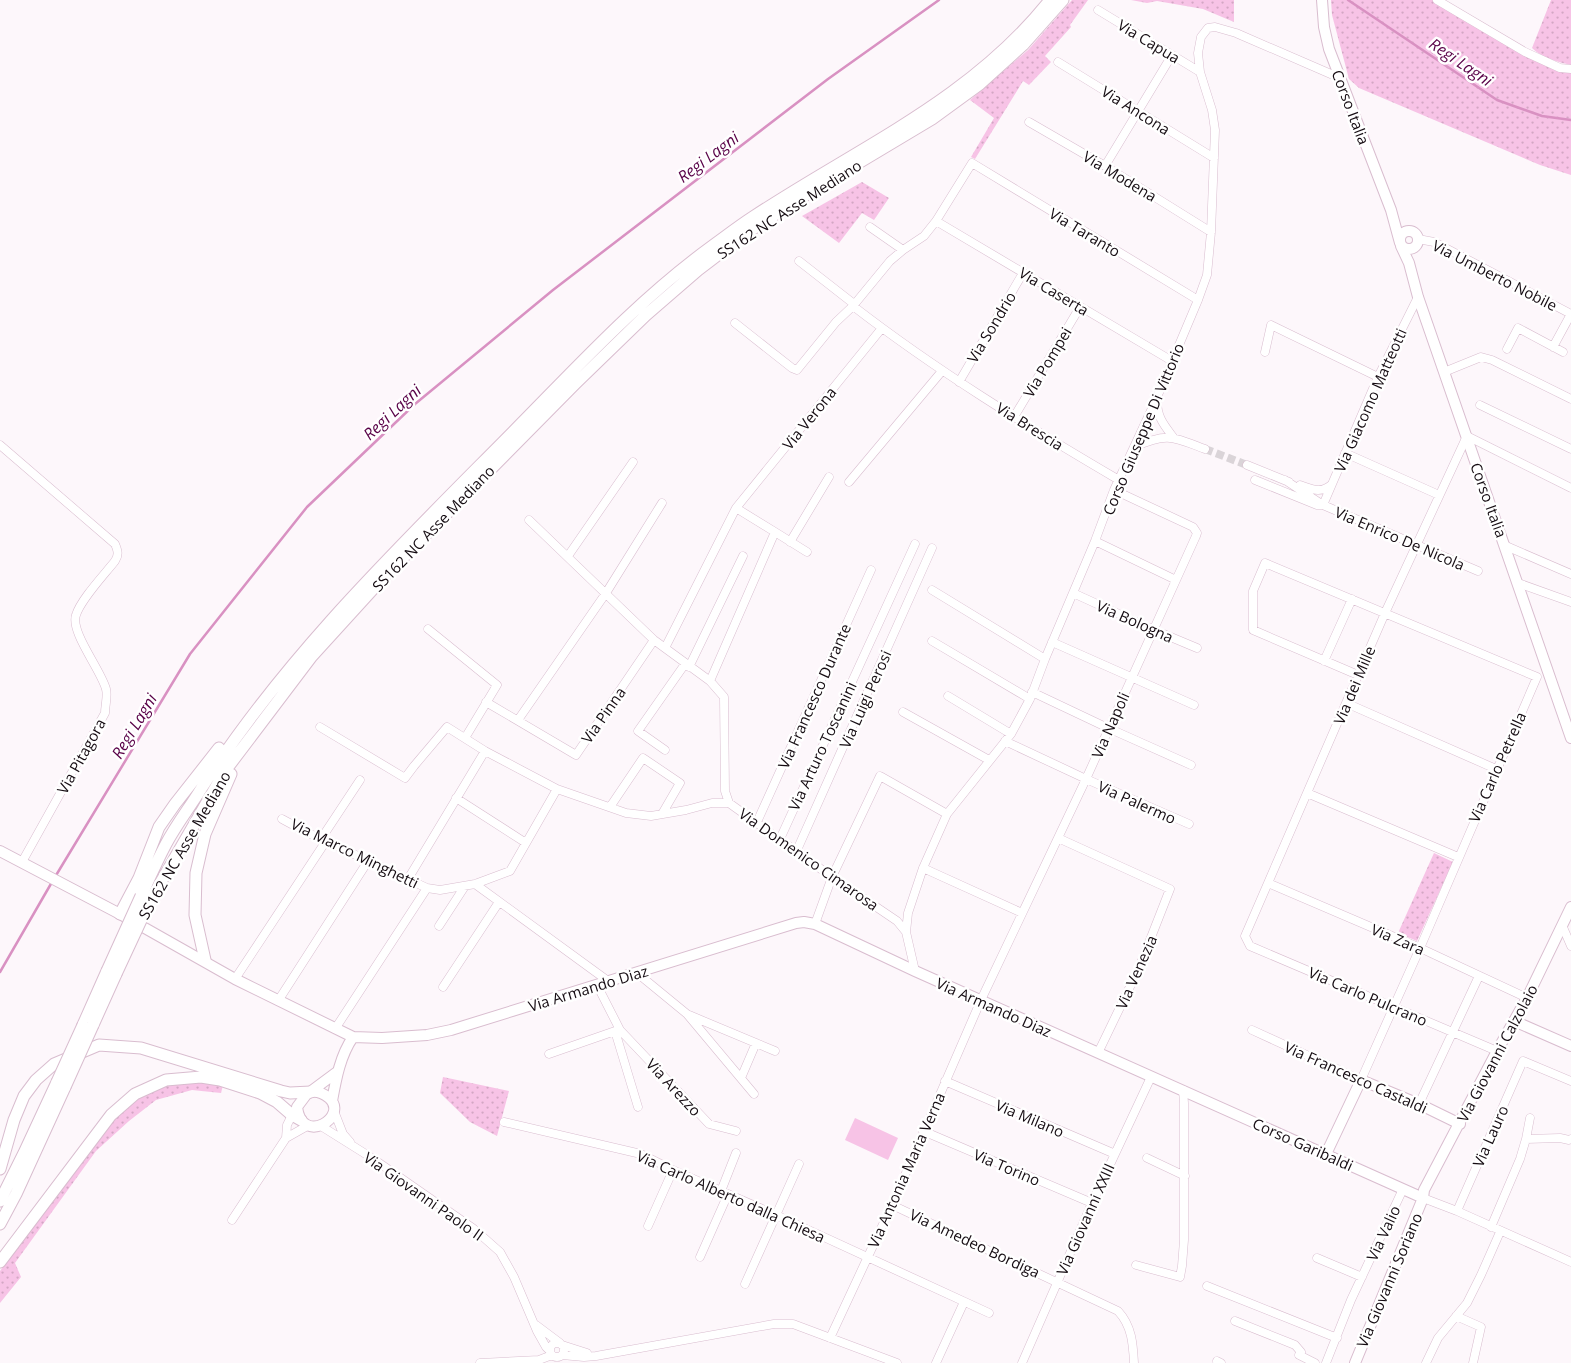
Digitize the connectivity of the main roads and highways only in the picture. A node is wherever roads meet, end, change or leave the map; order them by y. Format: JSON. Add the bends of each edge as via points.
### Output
{"nodes":[{"id":1,"x":1322,"y":0,"type":"edge"},
{"id":2,"x":1055,"y":3,"type":"edge"},
{"id":3,"x":1392,"y":210,"type":"junction"},
{"id":4,"x":1415,"y":239,"type":"junction"},
{"id":5,"x":1401,"y":244,"type":"junction"},
{"id":6,"x":1409,"y":263,"type":"junction"},
{"id":7,"x":256,"y":708,"type":"junction"},
{"id":8,"x":268,"y":712,"type":"junction"},
{"id":9,"x":1571,"y":738,"type":"edge"},
{"id":10,"x":0,"y":851,"type":"edge"},
{"id":11,"x":146,"y":898,"type":"junction"},
{"id":12,"x":1571,"y":907,"type":"edge"},
{"id":13,"x":120,"y":914,"type":"junction"},
{"id":14,"x":204,"y":960,"type":"junction"},
{"id":15,"x":1514,"y":1021,"type":"junction"},
{"id":16,"x":353,"y":1037,"type":"junction"},
{"id":17,"x":1570,"y":1042,"type":"edge"},
{"id":18,"x":337,"y":1072,"type":"junction"},
{"id":19,"x":61,"y":1084,"type":"junction"},
{"id":20,"x":1182,"y":1090,"type":"joint"},
{"id":21,"x":311,"y":1092,"type":"junction"},
{"id":22,"x":333,"y":1106,"type":"junction"},
{"id":23,"x":300,"y":1117,"type":"junction"},
{"id":24,"x":1460,"y":1124,"type":"junction"},
{"id":25,"x":1326,"y":1154,"type":"junction"},
{"id":26,"x":0,"y":1169,"type":"edge"},
{"id":27,"x":1423,"y":1198,"type":"junction"},
{"id":28,"x":0,"y":1201,"type":"edge"},
{"id":29,"x":0,"y":1224,"type":"edge"},
{"id":30,"x":0,"y":1262,"type":"edge"},
{"id":31,"x":1355,"y":1363,"type":"edge"}],
"edges":[{"from":1,"to":3,"type":"main road","name":"Corso Italia","via":[[1329,49]]},
{"from":2,"to":7,"type":"highway","name":"SS162 NC Asse Mediano","via":[[950,94],[897,130],[754,216],[656,291],[376,572]]},
{"from":2,"to":8,"type":"highway","name":"SS162 NC Asse Mediano","via":[[1028,40],[955,103],[748,232],[646,315],[383,578],[312,656]]},
{"from":3,"to":4,"type":"main road","name":"Corso Italia"},
{"from":3,"to":5,"type":"main road","name":"Corso Italia"},
{"from":4,"to":5,"type":"main road","via":[[1409,250]]},
{"from":4,"to":5,"type":"main road","via":[[1404,232],[1400,237]]},
{"from":4,"to":6,"type":"main road"},
{"from":5,"to":6,"type":"main road","name":"Corso Italia"},
{"from":6,"to":9,"type":"main road","name":"Corso Italia"},
{"from":7,"to":11,"type":"highway","name":"SS162 NC Asse Mediano","via":[[167,842]]},
{"from":7,"to":13,"type":"highway","via":[[159,826],[139,878]]},
{"from":8,"to":11,"type":"highway","name":"SS162 NC Asse Mediano","via":[[225,772]]},
{"from":8,"to":14,"type":"highway","via":[[228,780],[205,834],[196,873],[195,915]]},
{"from":10,"to":13,"type":"main road","name":"Via Armando Diaz"},
{"from":11,"to":19,"type":"highway","name":"SS162 NC Asse Mediano","bridge":true},
{"from":12,"to":15,"type":"main road","name":"Via Giovanni Calzolaio"},
{"from":13,"to":14,"type":"main road","name":"Via Armando Diaz"},
{"from":14,"to":16,"type":"main road","name":"Via Armando Diaz","via":[[235,979]]},
{"from":15,"to":17,"type":"main road"},
{"from":15,"to":24,"type":"main road","name":"Via Giovanni Calzolaio"},
{"from":16,"to":18,"type":"main road"},
{"from":16,"to":20,"type":"main road","name":"Via Armando Diaz","via":[[420,1036],[451,1030],[804,922],[815,924]]},
{"from":18,"to":21,"type":"main road"},
{"from":18,"to":22,"type":"main road"},
{"from":19,"to":28,"type":"highway","name":"SS162 NC Asse Mediano"},
{"from":19,"to":29,"type":"highway","name":"SS162 NC Asse Mediano","via":[[16,1194]]},
{"from":20,"to":25,"type":"main road","name":"Corso Garibaldi"},
{"from":21,"to":22,"type":"main road","via":[[320,1092]]},
{"from":21,"to":23,"type":"main road","via":[[306,1095]]},
{"from":21,"to":26,"type":"highway","via":[[281,1091],[141,1048],[99,1045],[54,1064],[36,1080],[24,1096],[14,1120]]},
{"from":22,"to":23,"type":"main road","via":[[329,1120],[321,1126]]},
{"from":23,"to":30,"type":"highway","via":[[260,1093],[220,1080],[166,1080],[135,1094],[111,1115]]},
{"from":24,"to":25,"type":"main road","name":"Via Francesco Castaldi","via":[[1361,1080]]},
{"from":24,"to":27,"type":"main road","name":"Via Giovanni Calzolaio","via":[[1424,1190]]},
{"from":25,"to":27,"type":"main road","name":"Corso Garibaldi"},
{"from":27,"to":31,"type":"main road","name":"Via Giovanni Soriano"}]}
